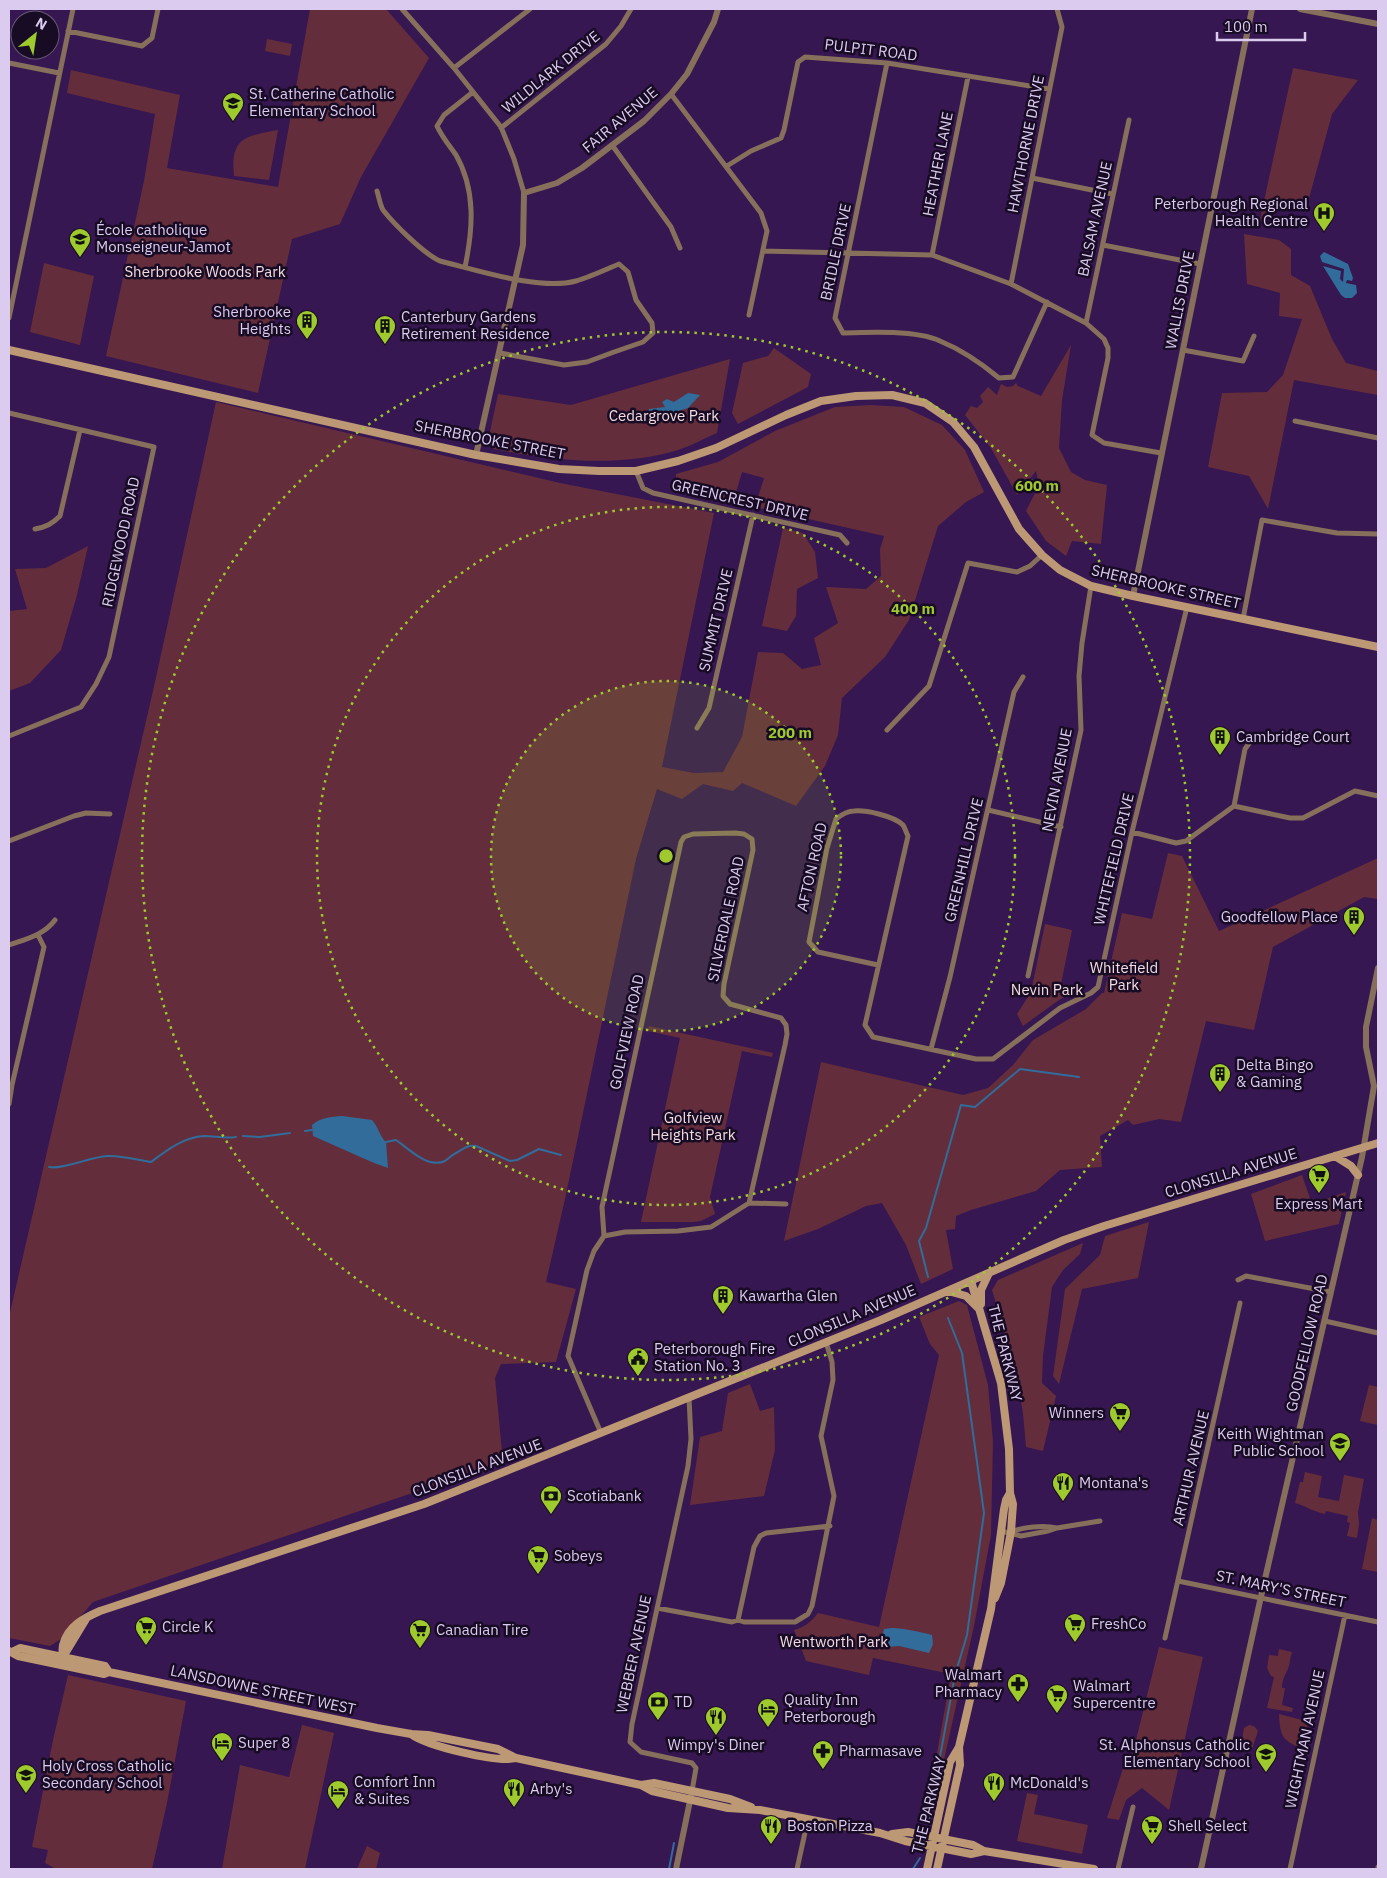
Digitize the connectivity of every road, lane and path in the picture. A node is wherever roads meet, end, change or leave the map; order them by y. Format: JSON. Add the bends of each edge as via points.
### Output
{"nodes":[{"id":1,"x":73,"y":9,"type":"edge"},
{"id":2,"x":158,"y":9,"type":"edge"},
{"id":3,"x":403,"y":9,"type":"edge"},
{"id":4,"x":530,"y":9,"type":"edge"},
{"id":5,"x":631,"y":9,"type":"edge"},
{"id":6,"x":718,"y":9,"type":"edge"},
{"id":7,"x":1057,"y":9,"type":"edge"},
{"id":8,"x":1252,"y":9,"type":"edge"},
{"id":9,"x":1300,"y":9,"type":"edge"},
{"id":10,"x":1378,"y":24,"type":"edge"},
{"id":11,"x":68,"y":31,"type":"junction"},
{"id":12,"x":9,"y":63,"type":"edge"},
{"id":13,"x":887,"y":63,"type":"junction"},
{"id":14,"x":454,"y":68,"type":"junction"},
{"id":15,"x":59,"y":73,"type":"junction"},
{"id":16,"x":968,"y":77,"type":"junction"},
{"id":17,"x":1049,"y":89,"type":"junction"},
{"id":18,"x":473,"y":92,"type":"junction"},
{"id":19,"x":671,"y":94,"type":"junction"},
{"id":20,"x":1129,"y":120,"type":"dead end"},
{"id":21,"x":502,"y":128,"type":"junction"},
{"id":22,"x":612,"y":145,"type":"junction"},
{"id":23,"x":727,"y":166,"type":"junction"},
{"id":24,"x":1032,"y":178,"type":"junction"},
{"id":25,"x":377,"y":191,"type":"dead end"},
{"id":26,"x":524,"y":194,"type":"junction"},
{"id":27,"x":1112,"y":194,"type":"junction"},
{"id":28,"x":1103,"y":245,"type":"junction"},
{"id":29,"x":680,"y":248,"type":"dead end"},
{"id":30,"x":763,"y":251,"type":"junction"},
{"id":31,"x":848,"y":253,"type":"junction"},
{"id":32,"x":932,"y":255,"type":"junction"},
{"id":33,"x":1200,"y":264,"type":"junction"},
{"id":34,"x":465,"y":267,"type":"junction"},
{"id":35,"x":516,"y":279,"type":"junction"},
{"id":36,"x":1011,"y":284,"type":"junction"},
{"id":37,"x":1046,"y":302,"type":"junction"},
{"id":38,"x":749,"y":315,"type":"dead end"},
{"id":39,"x":9,"y":318,"type":"edge"},
{"id":40,"x":1086,"y":323,"type":"junction"},
{"id":41,"x":1254,"y":336,"type":"dead end"},
{"id":42,"x":9,"y":350,"type":"edge"},
{"id":43,"x":1183,"y":350,"type":"junction"},
{"id":44,"x":500,"y":353,"type":"junction"},
{"id":45,"x":9,"y":413,"type":"edge"},
{"id":46,"x":1295,"y":421,"type":"dead end"},
{"id":47,"x":80,"y":430,"type":"junction"},
{"id":48,"x":1378,"y":438,"type":"edge"},
{"id":49,"x":1161,"y":454,"type":"junction"},
{"id":50,"x":476,"y":455,"type":"junction"},
{"id":51,"x":636,"y":471,"type":"junction"},
{"id":52,"x":753,"y":515,"type":"junction"},
{"id":53,"x":35,"y":528,"type":"dead end"},
{"id":54,"x":1378,"y":534,"type":"edge"},
{"id":55,"x":846,"y":543,"type":"dead end"},
{"id":56,"x":1042,"y":556,"type":"junction"},
{"id":57,"x":1091,"y":586,"type":"junction"},
{"id":58,"x":1133,"y":596,"type":"junction"},
{"id":59,"x":1187,"y":607,"type":"junction"},
{"id":60,"x":1243,"y":619,"type":"junction"},
{"id":61,"x":1378,"y":647,"type":"edge"},
{"id":62,"x":1023,"y":677,"type":"dead end"},
{"id":63,"x":697,"y":728,"type":"dead end"},
{"id":64,"x":887,"y":730,"type":"dead end"},
{"id":65,"x":1255,"y":735,"type":"dead end"},
{"id":66,"x":9,"y":736,"type":"edge"},
{"id":67,"x":1378,"y":796,"type":"edge"},
{"id":68,"x":1234,"y":806,"type":"junction"},
{"id":69,"x":988,"y":810,"type":"junction"},
{"id":70,"x":110,"y":814,"type":"dead end"},
{"id":71,"x":1060,"y":827,"type":"junction"},
{"id":72,"x":1132,"y":832,"type":"junction"},
{"id":73,"x":687,"y":836,"type":"joint"},
{"id":74,"x":9,"y":840,"type":"edge"},
{"id":75,"x":55,"y":920,"type":"dead end"},
{"id":76,"x":38,"y":935,"type":"junction"},
{"id":77,"x":9,"y":945,"type":"edge"},
{"id":78,"x":878,"y":965,"type":"junction"},
{"id":79,"x":1378,"y":968,"type":"edge"},
{"id":80,"x":1028,"y":976,"type":"dead end"},
{"id":81,"x":931,"y":1049,"type":"junction"},
{"id":82,"x":988,"y":1060,"type":"joint"},
{"id":83,"x":9,"y":1104,"type":"edge"},
{"id":84,"x":1378,"y":1142,"type":"edge"},
{"id":85,"x":1364,"y":1147,"type":"junction"},
{"id":86,"x":1335,"y":1156,"type":"junction"},
{"id":87,"x":1358,"y":1175,"type":"junction"},
{"id":88,"x":749,"y":1203,"type":"junction"},
{"id":89,"x":786,"y":1204,"type":"dead end"},
{"id":90,"x":604,"y":1236,"type":"junction"},
{"id":91,"x":990,"y":1273,"type":"junction"},
{"id":92,"x":1238,"y":1280,"type":"dead end"},
{"id":93,"x":971,"y":1281,"type":"junction"},
{"id":94,"x":946,"y":1291,"type":"junction"},
{"id":95,"x":1331,"y":1292,"type":"junction"},
{"id":96,"x":1240,"y":1303,"type":"dead end"},
{"id":97,"x":981,"y":1314,"type":"junction"},
{"id":98,"x":1325,"y":1322,"type":"junction"},
{"id":99,"x":1378,"y":1332,"type":"edge"},
{"id":100,"x":826,"y":1342,"type":"junction"},
{"id":101,"x":688,"y":1398,"type":"junction"},
{"id":102,"x":601,"y":1433,"type":"junction"},
{"id":103,"x":1010,"y":1493,"type":"junction"},
{"id":104,"x":1100,"y":1521,"type":"dead end"},
{"id":105,"x":830,"y":1526,"type":"junction"},
{"id":106,"x":1001,"y":1531,"type":"junction"},
{"id":107,"x":1011,"y":1532,"type":"junction"},
{"id":108,"x":1178,"y":1582,"type":"junction"},
{"id":109,"x":1261,"y":1598,"type":"junction"},
{"id":110,"x":657,"y":1608,"type":"junction"},
{"id":111,"x":991,"y":1609,"type":"junction"},
{"id":112,"x":1346,"y":1615,"type":"junction"},
{"id":113,"x":738,"y":1620,"type":"junction"},
{"id":114,"x":1378,"y":1622,"type":"edge"},
{"id":115,"x":1165,"y":1638,"type":"dead end"},
{"id":116,"x":10,"y":1651,"type":"edge"},
{"id":117,"x":62,"y":1661,"type":"junction"},
{"id":118,"x":959,"y":1747,"type":"junction"},
{"id":119,"x":692,"y":1795,"type":"junction"},
{"id":120,"x":1133,"y":1807,"type":"dead end"},
{"id":121,"x":808,"y":1819,"type":"junction"},
{"id":122,"x":890,"y":1835,"type":"junction"},
{"id":123,"x":935,"y":1837,"type":"junction"},
{"id":124,"x":944,"y":1839,"type":"junction"},
{"id":125,"x":932,"y":1846,"type":"junction"},
{"id":126,"x":942,"y":1848,"type":"junction"},
{"id":127,"x":984,"y":1851,"type":"junction"},
{"id":128,"x":676,"y":1869,"type":"edge"},
{"id":129,"x":797,"y":1869,"type":"edge"},
{"id":130,"x":927,"y":1869,"type":"edge"},
{"id":131,"x":937,"y":1869,"type":"edge"},
{"id":132,"x":1094,"y":1869,"type":"edge"},
{"id":133,"x":1118,"y":1869,"type":"edge"},
{"id":134,"x":1201,"y":1869,"type":"edge"},
{"id":135,"x":1290,"y":1869,"type":"edge"}],
"edges":[{"from":1,"to":11,"type":"street"},
{"from":2,"to":11,"type":"street","via":[[152,38],[142,46]]},
{"from":3,"to":14,"type":"street"},
{"from":4,"to":14,"type":"street"},
{"from":5,"to":21,"type":"street","name":"WILDLARK DRIVE","via":[[622,26],[606,44]]},
{"from":6,"to":19,"type":"street","name":"FAIR AVENUE","via":[[687,74]]},
{"from":7,"to":17,"type":"street","name":"HAWTHORNE DRIVE","via":[[1062,26]]},
{"from":8,"to":33,"type":"street","name":"WALLIS DRIVE"},
{"from":9,"to":10,"type":"street"},
{"from":11,"to":15,"type":"street"},
{"from":12,"to":15,"type":"street"},
{"from":13,"to":16,"type":"street","name":"PULPIT ROAD"},
{"from":13,"to":23,"type":"street","name":"PULPIT ROAD","via":[[805,57],[798,62],[780,138]]},
{"from":13,"to":31,"type":"street","name":"BRIDLE DRIVE"},
{"from":14,"to":18,"type":"street"},
{"from":15,"to":39,"type":"street"},
{"from":16,"to":17,"type":"street","name":"PULPIT ROAD"},
{"from":16,"to":32,"type":"street","name":"HEATHER LANE"},
{"from":17,"to":24,"type":"street","name":"HAWTHORNE DRIVE"},
{"from":18,"to":21,"type":"street"},
{"from":18,"to":34,"type":"street","via":[[444,115],[438,126],[442,138],[456,155],[471,196],[471,235]]},
{"from":19,"to":22,"type":"street","name":"FAIR AVENUE","via":[[644,121]]},
{"from":19,"to":23,"type":"street"},
{"from":20,"to":27,"type":"street","name":"BALSAM AVENUE"},
{"from":21,"to":26,"type":"street"},
{"from":22,"to":26,"type":"street","name":"FAIR AVENUE","via":[[557,184]]},
{"from":22,"to":29,"type":"street","via":[[671,227]]},
{"from":23,"to":30,"type":"street","via":[[761,213],[767,231]]},
{"from":24,"to":27,"type":"street"},
{"from":24,"to":36,"type":"street","name":"HAWTHORNE DRIVE"},
{"from":25,"to":34,"type":"street","via":[[382,209],[430,257]]},
{"from":26,"to":35,"type":"street","via":[[524,236]]},
{"from":27,"to":28,"type":"street","name":"BALSAM AVENUE"},
{"from":28,"to":33,"type":"street"},
{"from":28,"to":40,"type":"street","name":"BALSAM AVENUE"},
{"from":30,"to":31,"type":"street"},
{"from":30,"to":38,"type":"street"},
{"from":31,"to":32,"type":"street"},
{"from":31,"to":37,"type":"street","name":"BRIDLE DRIVE","via":[[835,318],[843,333],[909,334],[938,340],[978,360],[999,378],[1013,377]]},
{"from":32,"to":36,"type":"street"},
{"from":33,"to":43,"type":"street","name":"WALLIS DRIVE"},
{"from":34,"to":35,"type":"street"},
{"from":35,"to":44,"type":"street"},
{"from":35,"to":44,"type":"street","via":[[558,284],[576,281],[619,264],[628,272],[636,300],[652,323],[653,333],[643,342],[587,362],[564,365]]},
{"from":36,"to":37,"type":"street"},
{"from":37,"to":40,"type":"street"},
{"from":40,"to":49,"type":"street","via":[[1104,339],[1108,348],[1092,435],[1104,443]]},
{"from":41,"to":43,"type":"street","via":[[1243,361]]},
{"from":42,"to":50,"type":"main road","name":"SHERBROOKE STREET"},
{"from":43,"to":49,"type":"street","name":"WALLIS DRIVE"},
{"from":44,"to":50,"type":"street"},
{"from":45,"to":47,"type":"street","name":"RIDGEWOOD ROAD"},
{"from":46,"to":48,"type":"street"},
{"from":47,"to":53,"type":"street","via":[[60,516],[44,528]]},
{"from":47,"to":66,"type":"street","name":"RIDGEWOOD ROAD","via":[[154,447],[109,657],[81,707]]},
{"from":49,"to":58,"type":"street","name":"WALLIS DRIVE"},
{"from":50,"to":51,"type":"main road","name":"SHERBROOKE STREET","via":[[559,469]]},
{"from":51,"to":52,"type":"street","name":"GREENCREST DRIVE","via":[[642,488],[652,493]]},
{"from":51,"to":56,"type":"main road","name":"SHERBROOKE STREET","via":[[716,448],[821,401],[892,395],[925,404],[953,422],[974,447],[1018,529]]},
{"from":52,"to":55,"type":"street","name":"GREENCREST DRIVE","via":[[840,535]]},
{"from":52,"to":63,"type":"street","name":"SUMMIT DRIVE","via":[[709,708]]},
{"from":54,"to":60,"type":"street","via":[[1337,533],[1262,520]]},
{"from":56,"to":57,"type":"main road","name":"SHERBROOKE STREET","via":[[1060,570]]},
{"from":56,"to":64,"type":"street","via":[[1017,572],[968,563],[929,686]]},
{"from":57,"to":58,"type":"main road","name":"SHERBROOKE STREET"},
{"from":57,"to":71,"type":"street","name":"NEVIN AVENUE","via":[[1078,676],[1081,730]]},
{"from":58,"to":59,"type":"main road","name":"SHERBROOKE STREET"},
{"from":59,"to":60,"type":"main road","name":"SHERBROOKE STREET"},
{"from":59,"to":72,"type":"street","name":"WHITEFIELD DRIVE"},
{"from":60,"to":61,"type":"main road","name":"SHERBROOKE STREET"},
{"from":62,"to":69,"type":"street","name":"GREENHILL DRIVE","via":[[1014,692]]},
{"from":65,"to":68,"type":"street","via":[[1245,749]]},
{"from":67,"to":68,"type":"street","via":[[1355,791],[1303,818]]},
{"from":68,"to":72,"type":"street","via":[[1186,841],[1176,843]]},
{"from":69,"to":71,"type":"street"},
{"from":69,"to":81,"type":"street","name":"GREENHILL DRIVE"},
{"from":70,"to":74,"type":"street","via":[[74,816]]},
{"from":71,"to":80,"type":"street","name":"NEVIN AVENUE"},
{"from":72,"to":82,"type":"street","name":"WHITEFIELD DRIVE","via":[[1098,987],[1060,1008]]},
{"from":73,"to":88,"type":"street","name":"SILVERDALE ROAD","via":[[734,833],[752,839],[753,850],[723,996],[730,1004],[773,1015],[786,1025],[785,1045]]},
{"from":73,"to":90,"type":"street","name":"GOLFVIEW ROAD","via":[[681,842],[602,1206]]},
{"from":75,"to":76,"type":"street"},
{"from":76,"to":77,"type":"street"},
{"from":76,"to":83,"type":"street","via":[[44,947]]},
{"from":78,"to":78,"type":"street","name":"AFTON ROAD","via":[[908,836],[904,826],[894,819],[854,811],[836,819],[830,834],[809,942],[818,952]]},
{"from":78,"to":81,"type":"street","name":"AFTON ROAD","via":[[865,1025],[873,1037]]},
{"from":79,"to":85,"type":"street","name":"GOODFELLOW ROAD","via":[[1366,1027],[1366,1047],[1374,1086]]},
{"from":81,"to":82,"type":"street","name":"AFTON ROAD"},
{"from":84,"to":85,"type":"main road","name":"CLONSILLA AVENUE"},
{"from":85,"to":86,"type":"main road","name":"CLONSILLA AVENUE"},
{"from":85,"to":87,"type":"street","name":"GOODFELLOW ROAD"},
{"from":86,"to":87,"type":"main road"},
{"from":86,"to":91,"type":"main road","name":"CLONSILLA AVENUE","via":[[1104,1226]]},
{"from":87,"to":95,"type":"street","name":"GOODFELLOW ROAD"},
{"from":88,"to":89,"type":"street"},
{"from":88,"to":90,"type":"street","via":[[711,1227]]},
{"from":90,"to":102,"type":"street","via":[[587,1270],[568,1356]]},
{"from":91,"to":93,"type":"main road","name":"CLONSILLA AVENUE"},
{"from":91,"to":97,"type":"main road","via":[[982,1290]]},
{"from":92,"to":95,"type":"street","via":[[1246,1276]]},
{"from":93,"to":94,"type":"main road","name":"CLONSILLA AVENUE"},
{"from":93,"to":97,"type":"main road","name":"THE PARKWAY"},
{"from":94,"to":97,"type":"main road","via":[[966,1296]]},
{"from":94,"to":100,"type":"main road","name":"CLONSILLA AVENUE"},
{"from":95,"to":98,"type":"street","name":"GOODFELLOW ROAD"},
{"from":96,"to":108,"type":"street","name":"ARTHUR AVENUE"},
{"from":97,"to":103,"type":"main road","name":"THE PARKWAY","via":[[1005,1406]]},
{"from":98,"to":99,"type":"street"},
{"from":98,"to":109,"type":"street","name":"GOODFELLOW ROAD"},
{"from":100,"to":101,"type":"main road","name":"CLONSILLA AVENUE"},
{"from":100,"to":105,"type":"street","via":[[833,1380],[821,1436],[834,1496]]},
{"from":101,"to":102,"type":"main road","name":"CLONSILLA AVENUE"},
{"from":101,"to":110,"type":"street","name":"WEBBER AVENUE","via":[[691,1439],[688,1466]]},
{"from":102,"to":117,"type":"main road","name":"CLONSILLA AVENUE","via":[[424,1504],[107,1608],[76,1623],[70,1630],[63,1647]]},
{"from":103,"to":106,"type":"main road","name":"THE PARKWAY"},
{"from":103,"to":107,"type":"main road","name":"THE PARKWAY","via":[[1013,1504]]},
{"from":104,"to":107,"type":"street","via":[[1057,1528],[1019,1528]]},
{"from":105,"to":113,"type":"street","via":[[760,1536],[754,1546]]},
{"from":105,"to":113,"type":"street","via":[[808,1614],[795,1622]]},
{"from":106,"to":107,"type":"street"},
{"from":106,"to":111,"type":"main road","name":"THE PARKWAY"},
{"from":107,"to":111,"type":"main road","name":"THE PARKWAY","via":[[1001,1583]]},
{"from":108,"to":109,"type":"street","name":"ST. MARY'S STREET"},
{"from":108,"to":115,"type":"street","name":"ARTHUR AVENUE"},
{"from":109,"to":112,"type":"street","name":"ST. MARY'S STREET"},
{"from":109,"to":134,"type":"street","name":"GOODFELLOW ROAD"},
{"from":110,"to":113,"type":"street","via":[[732,1622]]},
{"from":110,"to":119,"type":"street","name":"WEBBER AVENUE","via":[[630,1742],[641,1752],[692,1763],[696,1768]]},
{"from":111,"to":118,"type":"main road","name":"THE PARKWAY"},
{"from":112,"to":114,"type":"street","name":"ST. MARY'S STREET"},
{"from":112,"to":135,"type":"street","name":"WIGHTMAN AVENUE"},
{"from":116,"to":117,"type":"main road","name":"LANSDOWNE STREET WEST","via":[[18,1656]]},
{"from":117,"to":119,"type":"main road","name":"LANSDOWNE STREET WEST","via":[[104,1674],[109,1672],[411,1734],[428,1734],[498,1749],[516,1758],[641,1785],[652,1791]]},
{"from":118,"to":123,"type":"main road","name":"THE PARKWAY","via":[[950,1762]]},
{"from":118,"to":124,"type":"main road","name":"THE PARKWAY","via":[[960,1765]]},
{"from":119,"to":121,"type":"main road","name":"LANSDOWNE STREET WEST","via":[[728,1808]]},
{"from":119,"to":128,"type":"street","name":"WEBBER AVENUE"},
{"from":120,"to":133,"type":"street"},
{"from":121,"to":122,"type":"main road","name":"LANSDOWNE STREET WEST"},
{"from":121,"to":129,"type":"street"},
{"from":122,"to":123,"type":"main road","name":"LANSDOWNE STREET WEST","via":[[908,1832]]},
{"from":122,"to":125,"type":"main road","name":"LANSDOWNE STREET WEST"},
{"from":123,"to":124,"type":"main road","name":"LANSDOWNE STREET WEST"},
{"from":123,"to":125,"type":"main road","name":"THE PARKWAY"},
{"from":124,"to":126,"type":"main road","name":"THE PARKWAY"},
{"from":124,"to":127,"type":"main road","name":"LANSDOWNE STREET WEST","via":[[973,1844]]},
{"from":125,"to":126,"type":"main road","name":"LANSDOWNE STREET WEST"},
{"from":125,"to":130,"type":"main road","name":"THE PARKWAY"},
{"from":126,"to":127,"type":"main road","name":"LANSDOWNE STREET WEST","via":[[971,1854]]},
{"from":126,"to":131,"type":"main road","name":"THE PARKWAY"},
{"from":127,"to":132,"type":"main road","name":"LANSDOWNE STREET WEST"}]}
